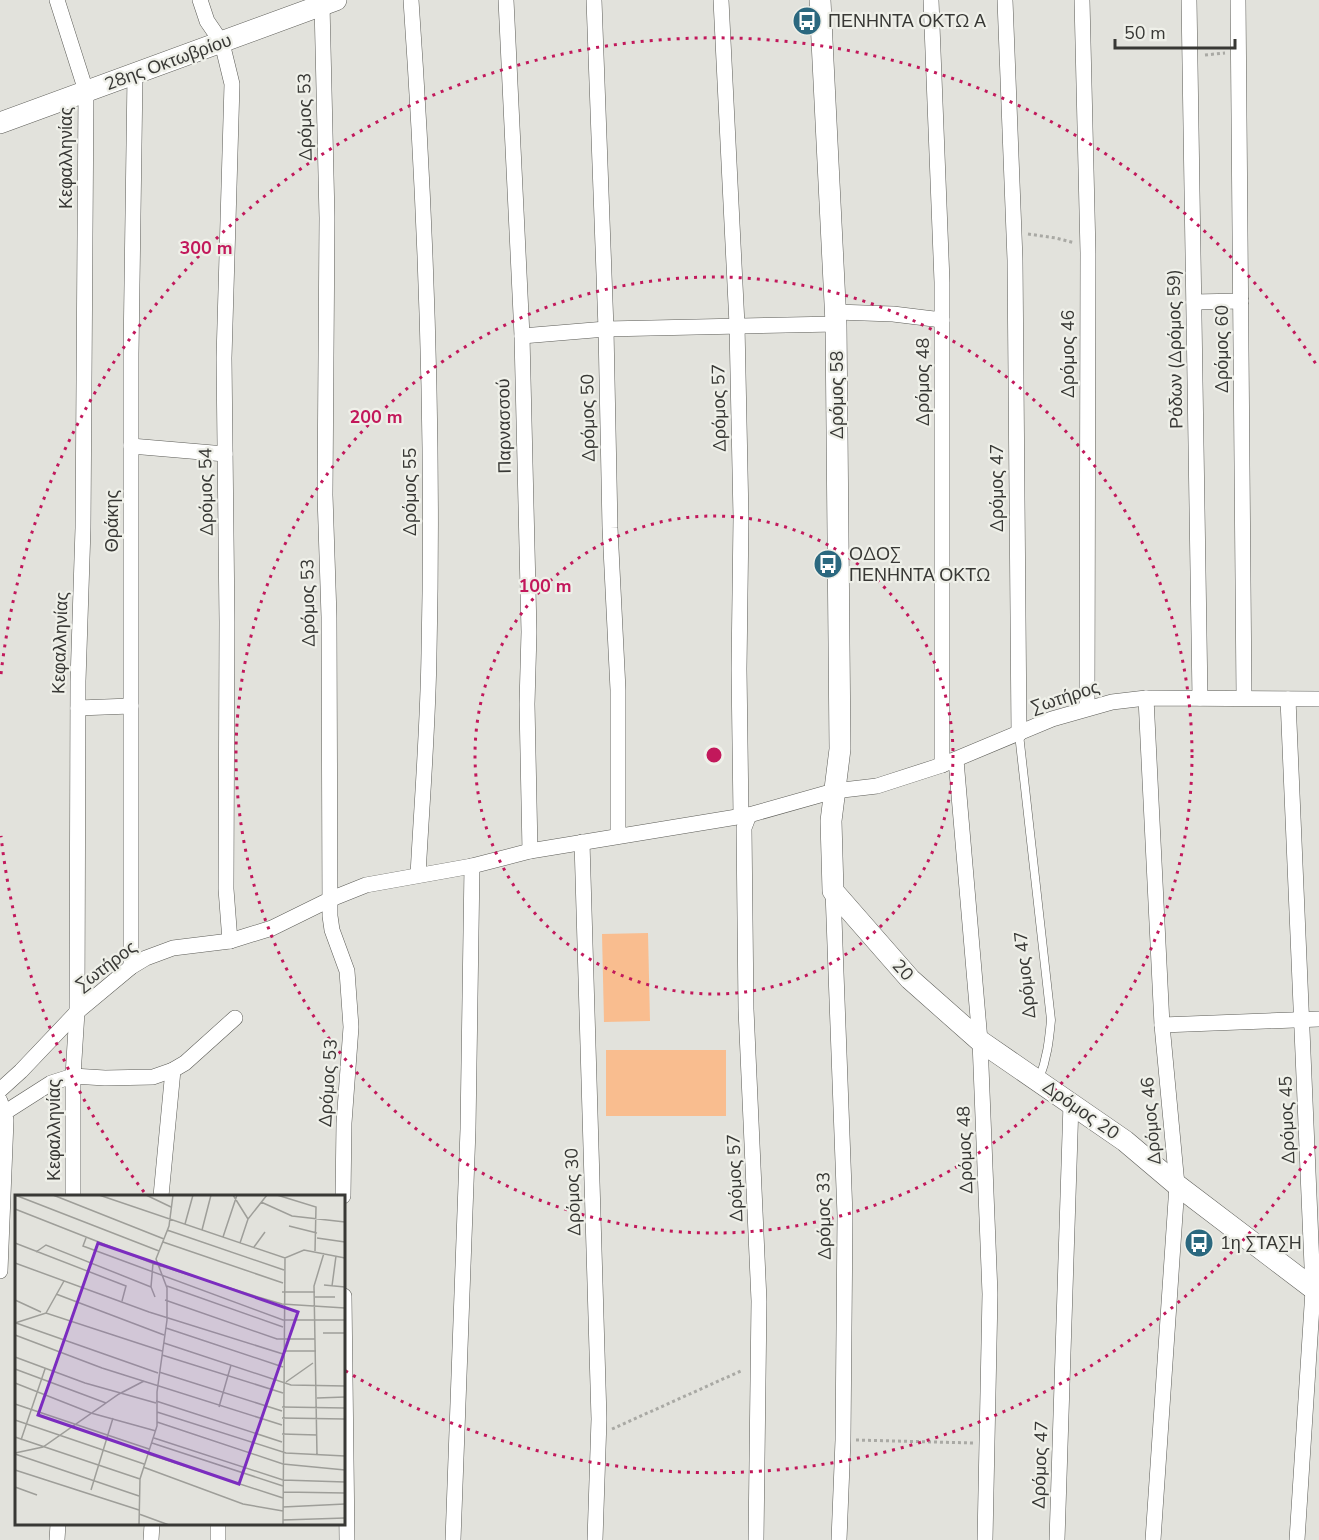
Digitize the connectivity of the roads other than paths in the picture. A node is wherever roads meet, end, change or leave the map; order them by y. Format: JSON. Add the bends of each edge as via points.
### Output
{"nodes":[{"id":1,"x":57,"y":0,"type":"edge"},
{"id":2,"x":200,"y":0,"type":"edge"},
{"id":3,"x":411,"y":0,"type":"edge"},
{"id":4,"x":506,"y":0,"type":"edge"},
{"id":5,"x":594,"y":0,"type":"edge"},
{"id":6,"x":721,"y":0,"type":"edge"},
{"id":7,"x":820,"y":0,"type":"edge"},
{"id":8,"x":932,"y":0,"type":"edge"},
{"id":9,"x":1005,"y":0,"type":"edge"},
{"id":10,"x":1082,"y":0,"type":"edge"},
{"id":11,"x":1189,"y":0,"type":"edge"},
{"id":12,"x":1238,"y":0,"type":"edge"},
{"id":13,"x":315,"y":4,"type":"edge"},
{"id":14,"x":222,"y":43,"type":"junction"},
{"id":15,"x":135,"y":75,"type":"junction"},
{"id":16,"x":86,"y":91,"type":"junction"},
{"id":17,"x":0,"y":123,"type":"edge"},
{"id":18,"x":1241,"y":301,"type":"junction"},
{"id":19,"x":1194,"y":302,"type":"junction"},
{"id":20,"x":836,"y":318,"type":"junction"},
{"id":21,"x":942,"y":320,"type":"junction"},
{"id":22,"x":737,"y":325,"type":"junction"},
{"id":23,"x":606,"y":329,"type":"junction"},
{"id":24,"x":522,"y":336,"type":"junction"},
{"id":25,"x":131,"y":446,"type":"junction"},
{"id":26,"x":225,"y":454,"type":"junction"},
{"id":27,"x":1244,"y":697,"type":"junction"},
{"id":28,"x":1146,"y":698,"type":"junction"},
{"id":29,"x":1200,"y":698,"type":"junction"},
{"id":30,"x":1288,"y":699,"type":"junction"},
{"id":31,"x":1319,"y":699,"type":"edge"},
{"id":32,"x":131,"y":706,"type":"junction"},
{"id":33,"x":78,"y":708,"type":"junction"},
{"id":34,"x":1088,"y":708,"type":"junction"},
{"id":35,"x":1019,"y":734,"type":"junction"},
{"id":36,"x":949,"y":762,"type":"junction"},
{"id":37,"x":834,"y":791,"type":"junction"},
{"id":38,"x":745,"y":816,"type":"junction"},
{"id":39,"x":618,"y":836,"type":"junction"},
{"id":40,"x":582,"y":842,"type":"junction"},
{"id":41,"x":530,"y":851,"type":"junction"},
{"id":42,"x":472,"y":866,"type":"junction"},
{"id":43,"x":418,"y":875,"type":"junction"},
{"id":44,"x":833,"y":891,"type":"junction"},
{"id":45,"x":331,"y":899,"type":"junction"},
{"id":46,"x":230,"y":941,"type":"junction"},
{"id":47,"x":131,"y":967,"type":"junction"},
{"id":48,"x":77,"y":1012,"type":"junction"},
{"id":49,"x":235,"y":1018,"type":"dead end"},
{"id":50,"x":1319,"y":1019,"type":"edge"},
{"id":51,"x":1303,"y":1020,"type":"junction"},
{"id":52,"x":1162,"y":1025,"type":"junction"},
{"id":53,"x":980,"y":1041,"type":"junction"},
{"id":54,"x":173,"y":1070,"type":"junction"},
{"id":55,"x":73,"y":1076,"type":"junction"},
{"id":56,"x":1038,"y":1081,"type":"junction"},
{"id":57,"x":0,"y":1090,"type":"edge"},
{"id":58,"x":1071,"y":1103,"type":"junction"},
{"id":59,"x":2,"y":1107,"type":"edge"},
{"id":60,"x":1177,"y":1185,"type":"junction"},
{"id":61,"x":73,"y":1195,"type":"edge"},
{"id":62,"x":161,"y":1195,"type":"edge"},
{"id":63,"x":343,"y":1195,"type":"edge"},
{"id":64,"x":0,"y":1271,"type":"edge"},
{"id":65,"x":1316,"y":1292,"type":"edge"},
{"id":66,"x":345,"y":1377,"type":"edge"},
{"id":67,"x":58,"y":1525,"type":"edge"},
{"id":68,"x":57,"y":1540,"type":"edge"},
{"id":69,"x":347,"y":1540,"type":"edge"},
{"id":70,"x":453,"y":1540,"type":"edge"},
{"id":71,"x":595,"y":1540,"type":"edge"},
{"id":72,"x":756,"y":1540,"type":"edge"},
{"id":73,"x":838,"y":1540,"type":"edge"},
{"id":74,"x":986,"y":1540,"type":"edge"},
{"id":75,"x":1057,"y":1540,"type":"edge"},
{"id":76,"x":1153,"y":1540,"type":"edge"},
{"id":77,"x":1297,"y":1540,"type":"edge"}],
"edges":[{"from":1,"to":16,"type":"street","name":"Κεφαλληνίας"},
{"from":2,"to":14,"type":"street","via":[[207,21]]},
{"from":3,"to":43,"type":"street","name":"Δρόμος 55","via":[[430,413],[429,654]]},
{"from":4,"to":24,"type":"street","name":"Παρνασσού"},
{"from":5,"to":23,"type":"street","name":"Δρόμος 50"},
{"from":6,"to":22,"type":"street","name":"Δρόμος 57"},
{"from":7,"to":20,"type":"street","name":"Δρόμος 58"},
{"from":8,"to":21,"type":"street","name":"Δρόμος 48"},
{"from":9,"to":35,"type":"street","name":"Δρόμος 47","via":[[1014,232]]},
{"from":10,"to":34,"type":"street","name":"Δρόμος 46","via":[[1088,247]]},
{"from":11,"to":19,"type":"street","name":"Ρόδων (Δρόμος 59)"},
{"from":12,"to":18,"type":"street","name":"Δρόμος 60"},
{"from":13,"to":14,"type":"street","name":"28ης Οκτωβρίου"},
{"from":13,"to":45,"type":"street","name":"Δρόμος 53","via":[[327,218],[325,495]]},
{"from":14,"to":15,"type":"street","name":"28ης Οκτωβρίου"},
{"from":14,"to":26,"type":"street","name":"Δρόμος 54","via":[[231,84]]},
{"from":15,"to":16,"type":"street","name":"28ης Οκτωβρίου"},
{"from":15,"to":25,"type":"street","name":"Θράκης"},
{"from":16,"to":17,"type":"street","name":"28ης Οκτωβρίου"},
{"from":16,"to":33,"type":"street","name":"Κεφαλληνίας"},
{"from":18,"to":19,"type":"street"},
{"from":18,"to":27,"type":"street","name":"Δρόμος 60"},
{"from":19,"to":29,"type":"street","name":"Ρόδων (Δρόμος 59)"},
{"from":20,"to":21,"type":"street","via":[[893,314]]},
{"from":20,"to":22,"type":"street"},
{"from":20,"to":37,"type":"street","name":"Δρόμος 58","via":[[840,749]]},
{"from":21,"to":36,"type":"street","name":"Δρόμος 48"},
{"from":22,"to":23,"type":"street"},
{"from":22,"to":38,"type":"street","name":"Δρόμος 57","via":[[739,669]]},
{"from":23,"to":24,"type":"street"},
{"from":23,"to":39,"type":"street","name":"Δρόμος 50","via":[[618,690]]},
{"from":24,"to":41,"type":"street","name":"Παρνασσού"},
{"from":25,"to":26,"type":"street"},
{"from":25,"to":32,"type":"street","name":"Θράκης"},
{"from":26,"to":46,"type":"street","name":"Δρόμος 54","via":[[226,889]]},
{"from":27,"to":29,"type":"street","name":"Σωτήρος"},
{"from":27,"to":30,"type":"street","name":"Σωτήρος"},
{"from":28,"to":29,"type":"street","name":"Σωτήρος"},
{"from":28,"to":34,"type":"street","name":"Σωτήρος"},
{"from":28,"to":52,"type":"street","name":"Δρόμος 46"},
{"from":30,"to":31,"type":"street","name":"Σωτήρος"},
{"from":30,"to":51,"type":"street","name":"Δρόμος 45"},
{"from":32,"to":33,"type":"street"},
{"from":32,"to":47,"type":"street","name":"Θράκης"},
{"from":33,"to":48,"type":"street","name":"Κεφαλληνίας"},
{"from":34,"to":35,"type":"street","name":"Σωτήρος"},
{"from":35,"to":36,"type":"street","name":"Σωτήρος"},
{"from":35,"to":56,"type":"lane","name":"Δρόμος 47","via":[[1050,1020],[1046,1063]]},
{"from":36,"to":37,"type":"street","name":"Σωτήρος","via":[[877,786]]},
{"from":36,"to":53,"type":"street","name":"Δρόμος 48"},
{"from":37,"to":38,"type":"street","name":"Σωτήρος"},
{"from":37,"to":44,"type":"street","name":"Δρόμος 58"},
{"from":38,"to":39,"type":"street","name":"Σωτήρος"},
{"from":38,"to":72,"type":"street","name":"Δρόμος 57","via":[[746,1009],[758,1279]]},
{"from":39,"to":40,"type":"street","name":"Σωτήρος"},
{"from":40,"to":41,"type":"street","name":"Σωτήρος"},
{"from":40,"to":71,"type":"street","name":"Δρόμος 30","via":[[595,1256]]},
{"from":41,"to":42,"type":"street","name":"Σωτήρος"},
{"from":42,"to":43,"type":"street","name":"Σωτήρος"},
{"from":42,"to":70,"type":"street","via":[[468,1129]]},
{"from":43,"to":45,"type":"street","name":"Σωτήρος","via":[[366,885]]},
{"from":44,"to":53,"type":"street","name":"20","via":[[910,979]]},
{"from":44,"to":73,"type":"street","name":"Δρόμος 33","via":[[844,1216],[843,1440]]},
{"from":45,"to":46,"type":"street","name":"Σωτήρος","via":[[272,928]]},
{"from":45,"to":63,"type":"street","name":"Δρόμος 53","via":[[332,930],[347,971],[351,1027]]},
{"from":46,"to":47,"type":"street","name":"Σωτήρος","via":[[159,952]]},
{"from":47,"to":48,"type":"street","name":"Σωτήρος"},
{"from":48,"to":55,"type":"street","name":"Κεφαλληνίας"},
{"from":48,"to":57,"type":"street","name":"Σωτήρος"},
{"from":49,"to":54,"type":"street"},
{"from":50,"to":51,"type":"street"},
{"from":51,"to":52,"type":"street"},
{"from":51,"to":65,"type":"street","name":"Δρόμος 45"},
{"from":52,"to":60,"type":"street","name":"Δρόμος 46"},
{"from":53,"to":56,"type":"street","name":"Δρόμος 20"},
{"from":53,"to":74,"type":"street","name":"Δρόμος 48","via":[[990,1294]]},
{"from":54,"to":55,"type":"street","via":[[153,1077]]},
{"from":54,"to":62,"type":"street"},
{"from":55,"to":59,"type":"street"},
{"from":55,"to":61,"type":"street","name":"Κεφαλληνίας"},
{"from":56,"to":58,"type":"street","name":"Δρόμος 20"},
{"from":58,"to":60,"type":"street","name":"Δρόμος 20"},
{"from":58,"to":75,"type":"street","name":"Δρόμος 47"},
{"from":59,"to":64,"type":"street","via":[[6,1120]]},
{"from":60,"to":65,"type":"street"},
{"from":60,"to":76,"type":"street","name":"Δρόμος 46"},
{"from":65,"to":77,"type":"street","name":"Δρόμος 45"},
{"from":66,"to":69,"type":"street"},
{"from":67,"to":68,"type":"street"}]}
